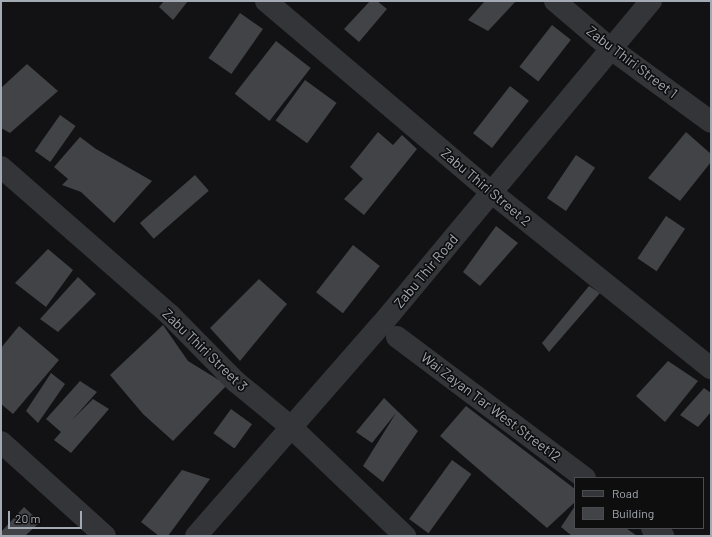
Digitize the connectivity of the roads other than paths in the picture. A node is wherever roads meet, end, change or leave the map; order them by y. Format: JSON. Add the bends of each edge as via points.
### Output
{"nodes":[{"id":1,"x":266,"y":1,"type":"edge"},
{"id":2,"x":555,"y":1,"type":"edge"},
{"id":3,"x":652,"y":1,"type":"edge"},
{"id":4,"x":610,"y":48,"type":"junction"},
{"id":5,"x":711,"y":122,"type":"edge"},
{"id":6,"x":1,"y":167,"type":"edge"},
{"id":7,"x":491,"y":192,"type":"junction"},
{"id":8,"x":397,"y":337,"type":"dead end"},
{"id":9,"x":711,"y":368,"type":"edge"},
{"id":10,"x":291,"y":427,"type":"junction"},
{"id":11,"x":1,"y":442,"type":"edge"},
{"id":12,"x":584,"y":477,"type":"edge"},
{"id":13,"x":653,"y":529,"type":"edge"},
{"id":14,"x":104,"y":536,"type":"edge"},
{"id":15,"x":196,"y":536,"type":"edge"},
{"id":16,"x":405,"y":536,"type":"edge"},
{"id":17,"x":662,"y":536,"type":"edge"}],
"edges":[{"from":1,"to":7,"type":"street","name":"Zabu Thiri Street 2"},
{"from":2,"to":4,"type":"street","name":"Zabu Thiri Street 1"},
{"from":3,"to":4,"type":"street","name":"Zabu Thir Road"},
{"from":4,"to":5,"type":"street","name":"Zabu Thiri Street 1"},
{"from":4,"to":7,"type":"street","name":"Zabu Thir Road"},
{"from":6,"to":10,"type":"street","name":"Zabu Thiri Street 3","via":[[170,315],[235,381]]},
{"from":7,"to":9,"type":"street","name":"Zabu Thiri Street 2"},
{"from":7,"to":10,"type":"street","name":"Zabu Thir Road","via":[[382,325]]},
{"from":8,"to":12,"type":"street","name":"Wai Zayan Tar West Street12"},
{"from":10,"to":15,"type":"street","name":"Zabu Thir Road"},
{"from":10,"to":16,"type":"street","name":"Zabu Thiri Street 3"},
{"from":11,"to":14,"type":"street"},
{"from":13,"to":17,"type":"street"}]}
